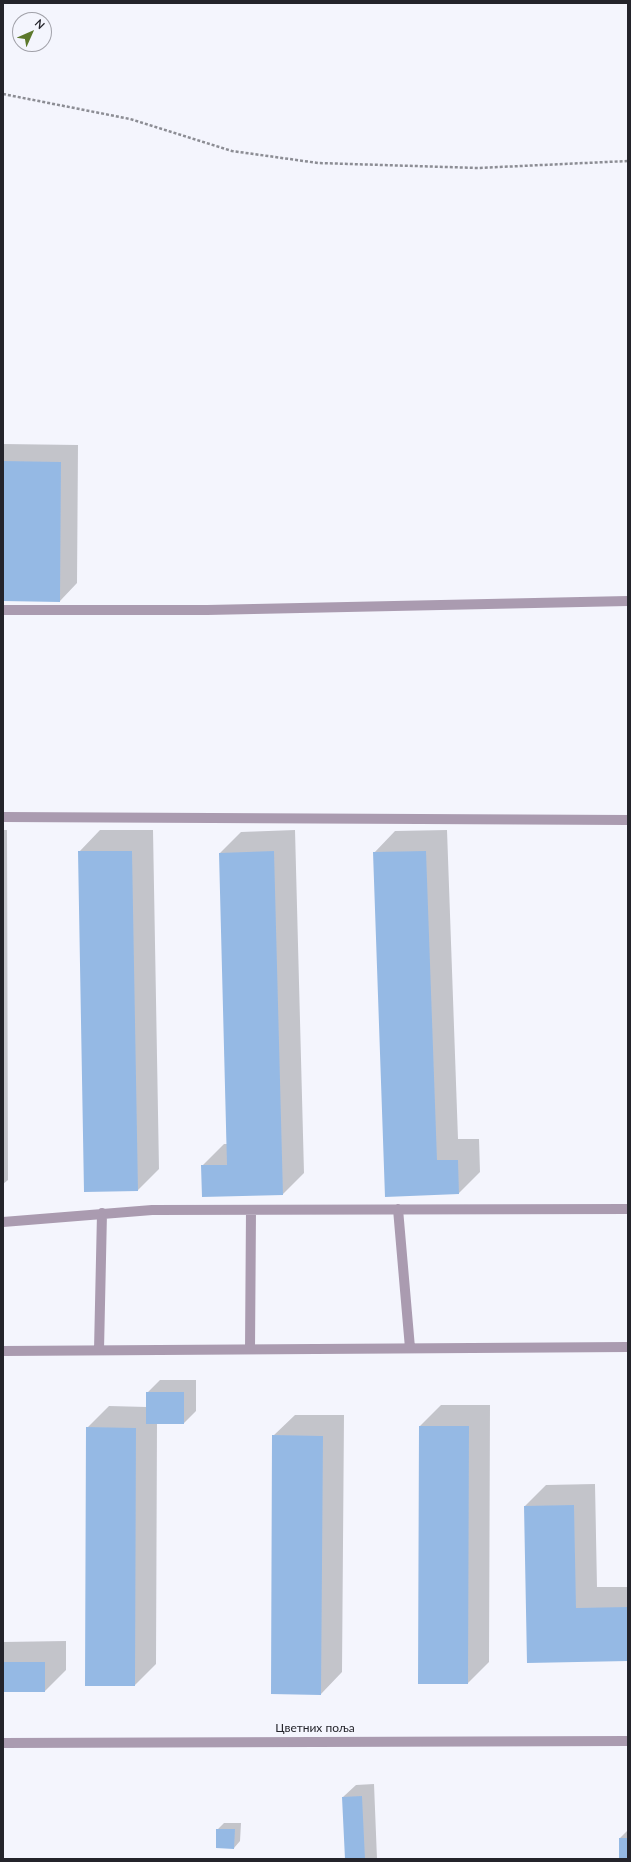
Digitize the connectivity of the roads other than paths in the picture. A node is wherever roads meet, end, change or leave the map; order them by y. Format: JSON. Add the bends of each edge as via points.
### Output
{"nodes":[{"id":1,"x":628,"y":602,"type":"edge"},
{"id":2,"x":3,"y":610,"type":"edge"},
{"id":3,"x":3,"y":817,"type":"edge"},
{"id":4,"x":628,"y":820,"type":"edge"},
{"id":5,"x":398,"y":1209,"type":"junction"},
{"id":6,"x":628,"y":1209,"type":"edge"},
{"id":7,"x":251,"y":1210,"type":"junction"},
{"id":8,"x":102,"y":1213,"type":"junction"},
{"id":9,"x":3,"y":1222,"type":"edge"},
{"id":10,"x":628,"y":1347,"type":"edge"},
{"id":11,"x":410,"y":1348,"type":"junction"},
{"id":12,"x":250,"y":1349,"type":"junction"},
{"id":13,"x":99,"y":1350,"type":"junction"},
{"id":14,"x":3,"y":1351,"type":"edge"},
{"id":15,"x":628,"y":1741,"type":"edge"},
{"id":16,"x":3,"y":1743,"type":"edge"}],
"edges":[{"from":1,"to":2,"type":"street","via":[[207,610]]},
{"from":3,"to":4,"type":"street"},
{"from":5,"to":6,"type":"street"},
{"from":5,"to":7,"type":"street"},
{"from":5,"to":11,"type":"street"},
{"from":7,"to":8,"type":"street"},
{"from":7,"to":12,"type":"street"},
{"from":8,"to":9,"type":"street"},
{"from":8,"to":13,"type":"street"},
{"from":10,"to":11,"type":"street"},
{"from":11,"to":12,"type":"street"},
{"from":12,"to":13,"type":"street"},
{"from":13,"to":14,"type":"street"},
{"from":15,"to":16,"type":"street","name":"Цветних поља"}]}
